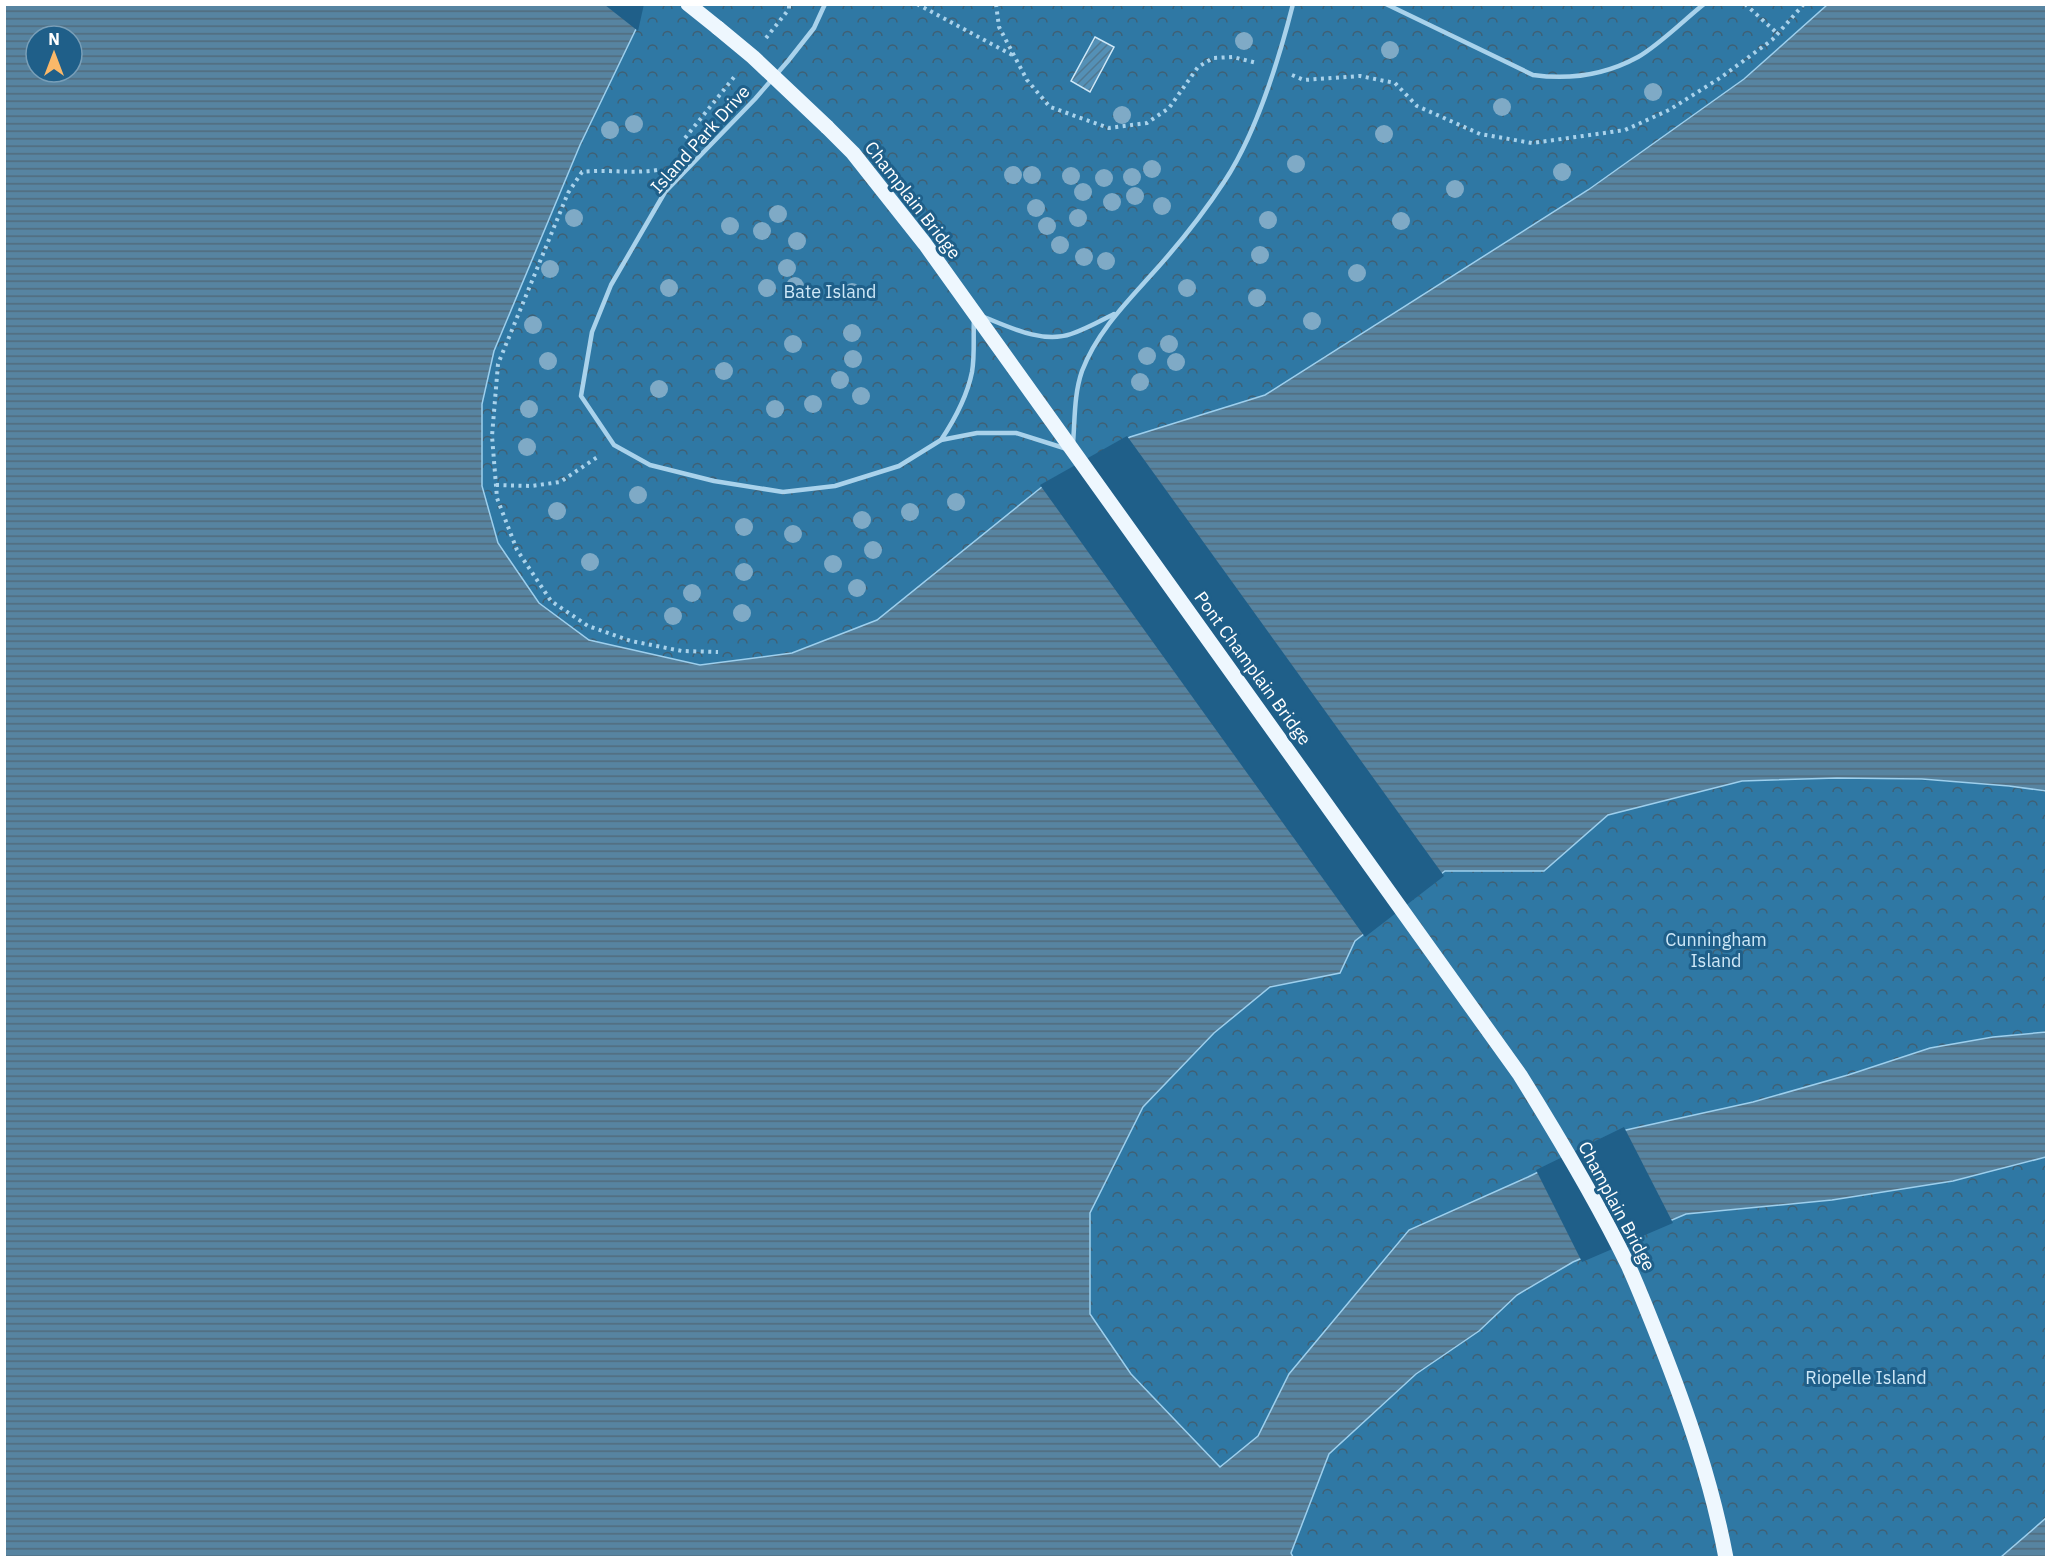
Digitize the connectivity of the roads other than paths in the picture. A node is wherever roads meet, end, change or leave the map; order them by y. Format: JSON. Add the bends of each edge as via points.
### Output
{"nodes":[{"id":1,"x":688,"y":4,"type":"edge"},
{"id":2,"x":825,"y":4,"type":"edge"},
{"id":3,"x":1293,"y":4,"type":"edge"},
{"id":4,"x":1386,"y":4,"type":"edge"},
{"id":5,"x":1704,"y":4,"type":"edge"},
{"id":6,"x":974,"y":313,"type":"junction"},
{"id":7,"x":1117,"y":313,"type":"junction"},
{"id":8,"x":941,"y":440,"type":"junction"},
{"id":9,"x":1073,"y":451,"type":"junction"},
{"id":10,"x":1401,"y":908,"type":"joint"},
{"id":11,"x":1726,"y":1557,"type":"edge"}],
"edges":[{"from":1,"to":6,"type":"main road","name":"Champlain Bridge","bridge":true,"via":[[753,57],[853,153]]},
{"from":2,"to":8,"type":"lane","name":"Island Park Drive","via":[[814,28],[788,61],[665,192],[611,285],[592,332],[581,396],[614,445],[650,465],[783,492],[836,486],[899,466]]},
{"from":3,"to":7,"type":"lane","via":[[1275,68],[1225,181],[1174,249]]},
{"from":4,"to":5,"type":"lane","via":[[1533,75],[1558,78],[1579,77],[1640,56]]},
{"from":6,"to":7,"type":"lane","via":[[1034,334],[1055,337],[1069,335]]},
{"from":6,"to":8,"type":"lane","name":"Island Park Drive","via":[[972,371],[964,399]]},
{"from":6,"to":9,"type":"main road","name":"Champlain Bridge"},
{"from":7,"to":9,"type":"lane","via":[[1081,374]]},
{"from":8,"to":9,"type":"lane","name":"Island Park Drive","via":[[977,433],[1009,433]]},
{"from":9,"to":10,"type":"main road","name":"Pont Champlain Bridge"},
{"from":10,"to":11,"type":"main road","name":"Champlain Bridge","via":[[1520,1075],[1566,1149],[1618,1247],[1685,1405]]}]}
